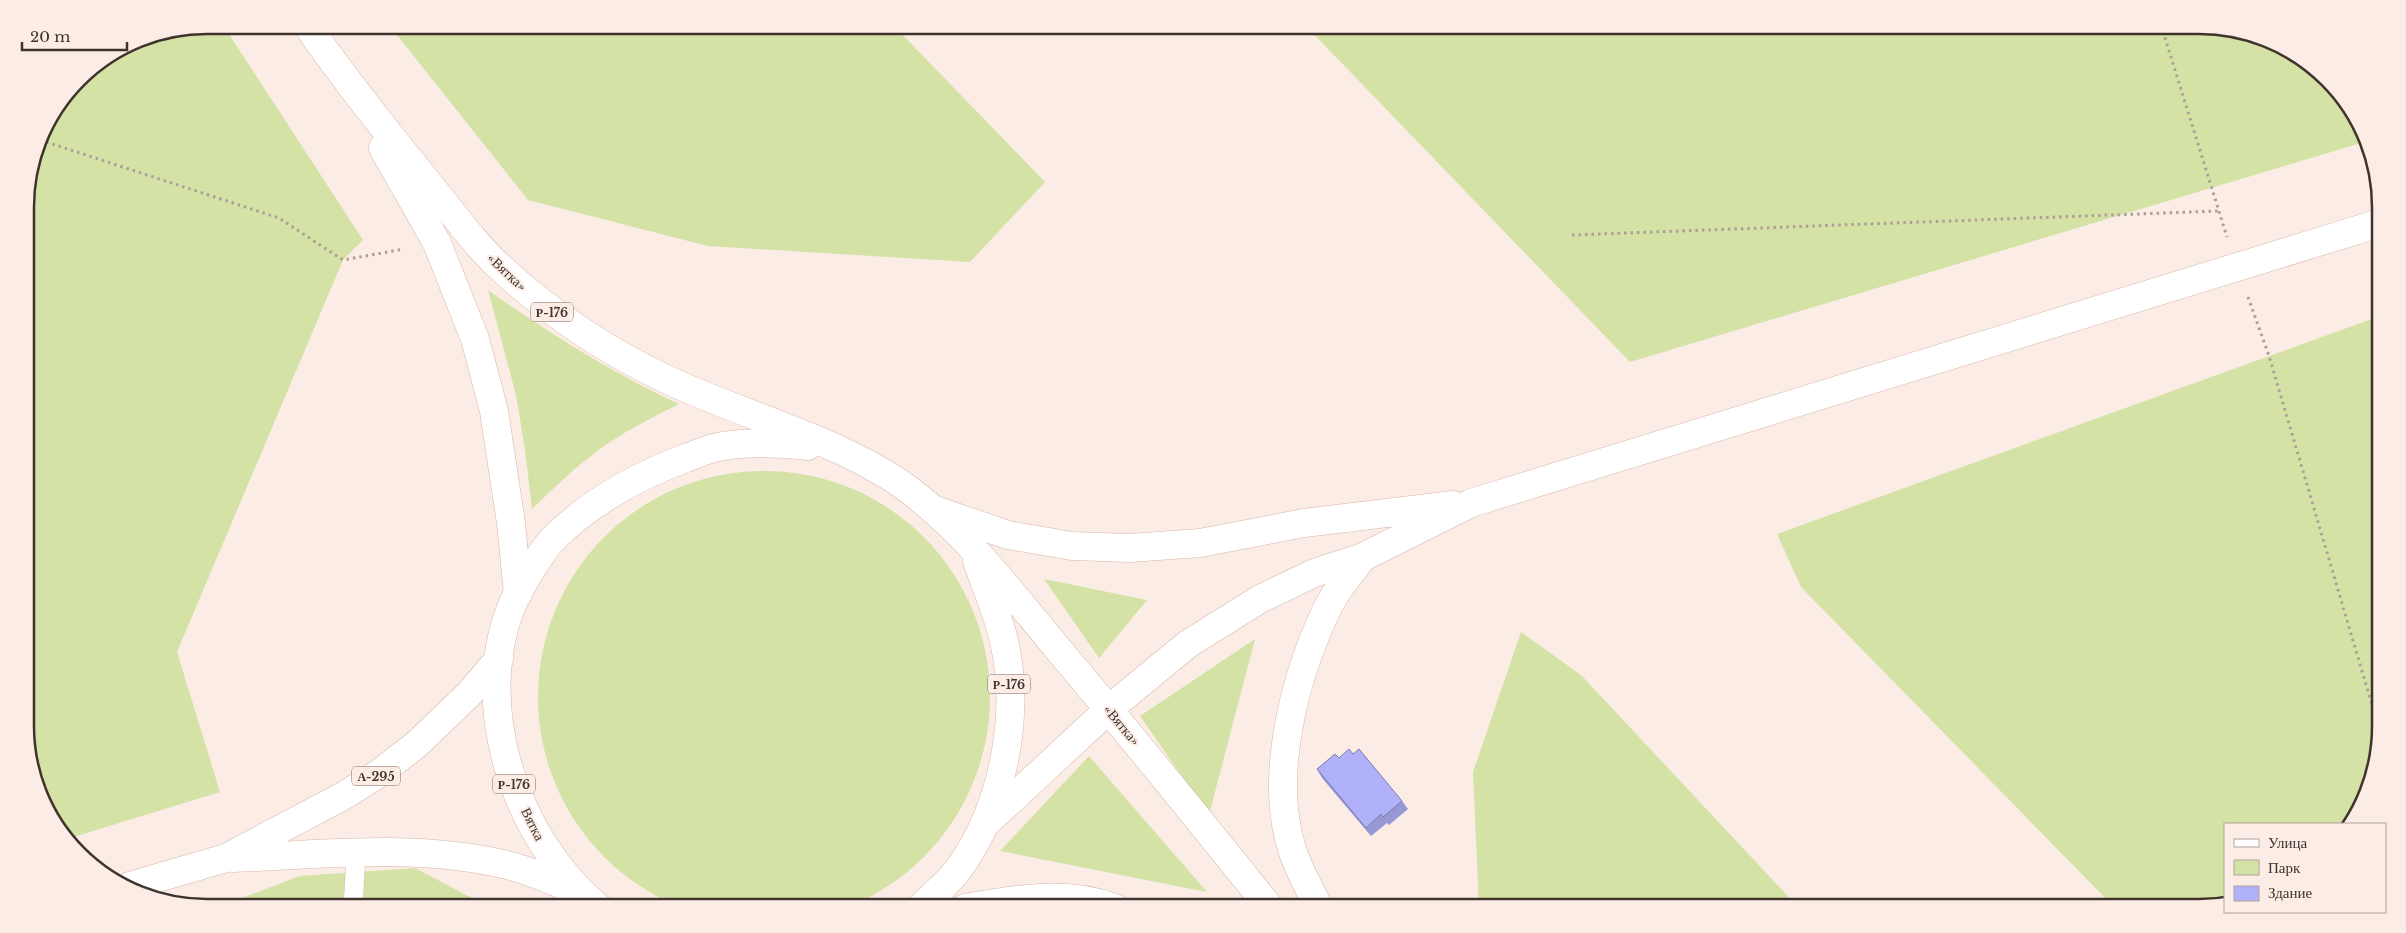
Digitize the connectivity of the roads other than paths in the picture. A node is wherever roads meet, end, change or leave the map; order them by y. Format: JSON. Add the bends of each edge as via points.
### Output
{"nodes":[{"id":1,"x":312,"y":34,"type":"edge"},
{"id":2,"x":342,"y":75,"type":"junction"},
{"id":3,"x":2372,"y":225,"type":"edge"},
{"id":4,"x":837,"y":450,"type":"junction"},
{"id":5,"x":1471,"y":503,"type":"junction"},
{"id":6,"x":935,"y":510,"type":"junction"},
{"id":7,"x":972,"y":545,"type":"junction"},
{"id":8,"x":1363,"y":557,"type":"junction"},
{"id":9,"x":518,"y":594,"type":"junction"},
{"id":10,"x":499,"y":659,"type":"junction"},
{"id":11,"x":1109,"y":709,"type":"junction"},
{"id":12,"x":984,"y":825,"type":"junction"},
{"id":13,"x":356,"y":854,"type":"junction"},
{"id":14,"x":226,"y":858,"type":"junction"},
{"id":15,"x":137,"y":884,"type":"edge"},
{"id":16,"x":354,"y":899,"type":"edge"},
{"id":17,"x":587,"y":899,"type":"edge"},
{"id":18,"x":588,"y":899,"type":"edge"},
{"id":19,"x":929,"y":899,"type":"edge"},
{"id":20,"x":1015,"y":899,"type":"edge"},
{"id":21,"x":1070,"y":899,"type":"edge"},
{"id":22,"x":1263,"y":899,"type":"edge"},
{"id":23,"x":1315,"y":899,"type":"edge"}],
"edges":[{"from":1,"to":2,"type":"main road","name":"«Вятка»","number":"Р-176"},
{"from":2,"to":4,"type":"main road","name":"«Вятка»","number":"Р-176","via":[[501,269],[556,315],[606,348],[666,379]]},
{"from":2,"to":9,"type":"main road","name":"«Вятка»","number":"Р-176","via":[[437,243],[475,339],[494,411]]},
{"from":3,"to":5,"type":"main road"},
{"from":4,"to":6,"type":"main road","name":"«Вятка»","number":"Р-176","via":[[901,484]]},
{"from":4,"to":9,"type":"main road","name":"«Вятка»","number":"Р-176","via":[[778,443],[715,448],[654,470],[605,497],[551,541]]},
{"from":5,"to":6,"type":"main road","via":[[1304,523],[1200,543],[1130,548],[1072,546],[1008,535]]},
{"from":5,"to":8,"type":"main road"},
{"from":6,"to":7,"type":"main road","name":"«Вятка»","number":"Р-176"},
{"from":7,"to":11,"type":"main road","name":"«Вятка»","number":"Р-176"},
{"from":7,"to":12,"type":"main road","name":"«Вятка»","number":"Р-176","via":[[1004,641],[1011,705],[1004,765]]},
{"from":8,"to":11,"type":"main road","via":[[1314,573],[1260,599],[1188,644]]},
{"from":8,"to":23,"type":"main road","via":[[1325,612],[1304,665],[1287,733],[1283,800],[1292,849]]},
{"from":9,"to":10,"type":"main road","name":"«Вятка»","number":"Р-176","via":[[505,624]]},
{"from":10,"to":14,"type":"main road","number":"А-295","via":[[469,694],[417,744],[378,774]]},
{"from":10,"to":18,"type":"main road","name":"Вятка","number":"Р-176","via":[[501,738],[511,777],[528,819],[551,858]]},
{"from":11,"to":12,"type":"main road"},
{"from":11,"to":22,"type":"main road","name":"«Вятка»","number":"Р-176"},
{"from":12,"to":19,"type":"main road","name":"«Вятка»","number":"Р-176","via":[[957,870]]},
{"from":13,"to":14,"type":"main road","number":"А-295"},
{"from":13,"to":16,"type":"lane"},
{"from":13,"to":17,"type":"main road","number":"А-295","via":[[404,851],[457,855],[508,865]]},
{"from":14,"to":15,"type":"main road","number":"А-295"},
{"from":20,"to":21,"type":"main road"}]}
